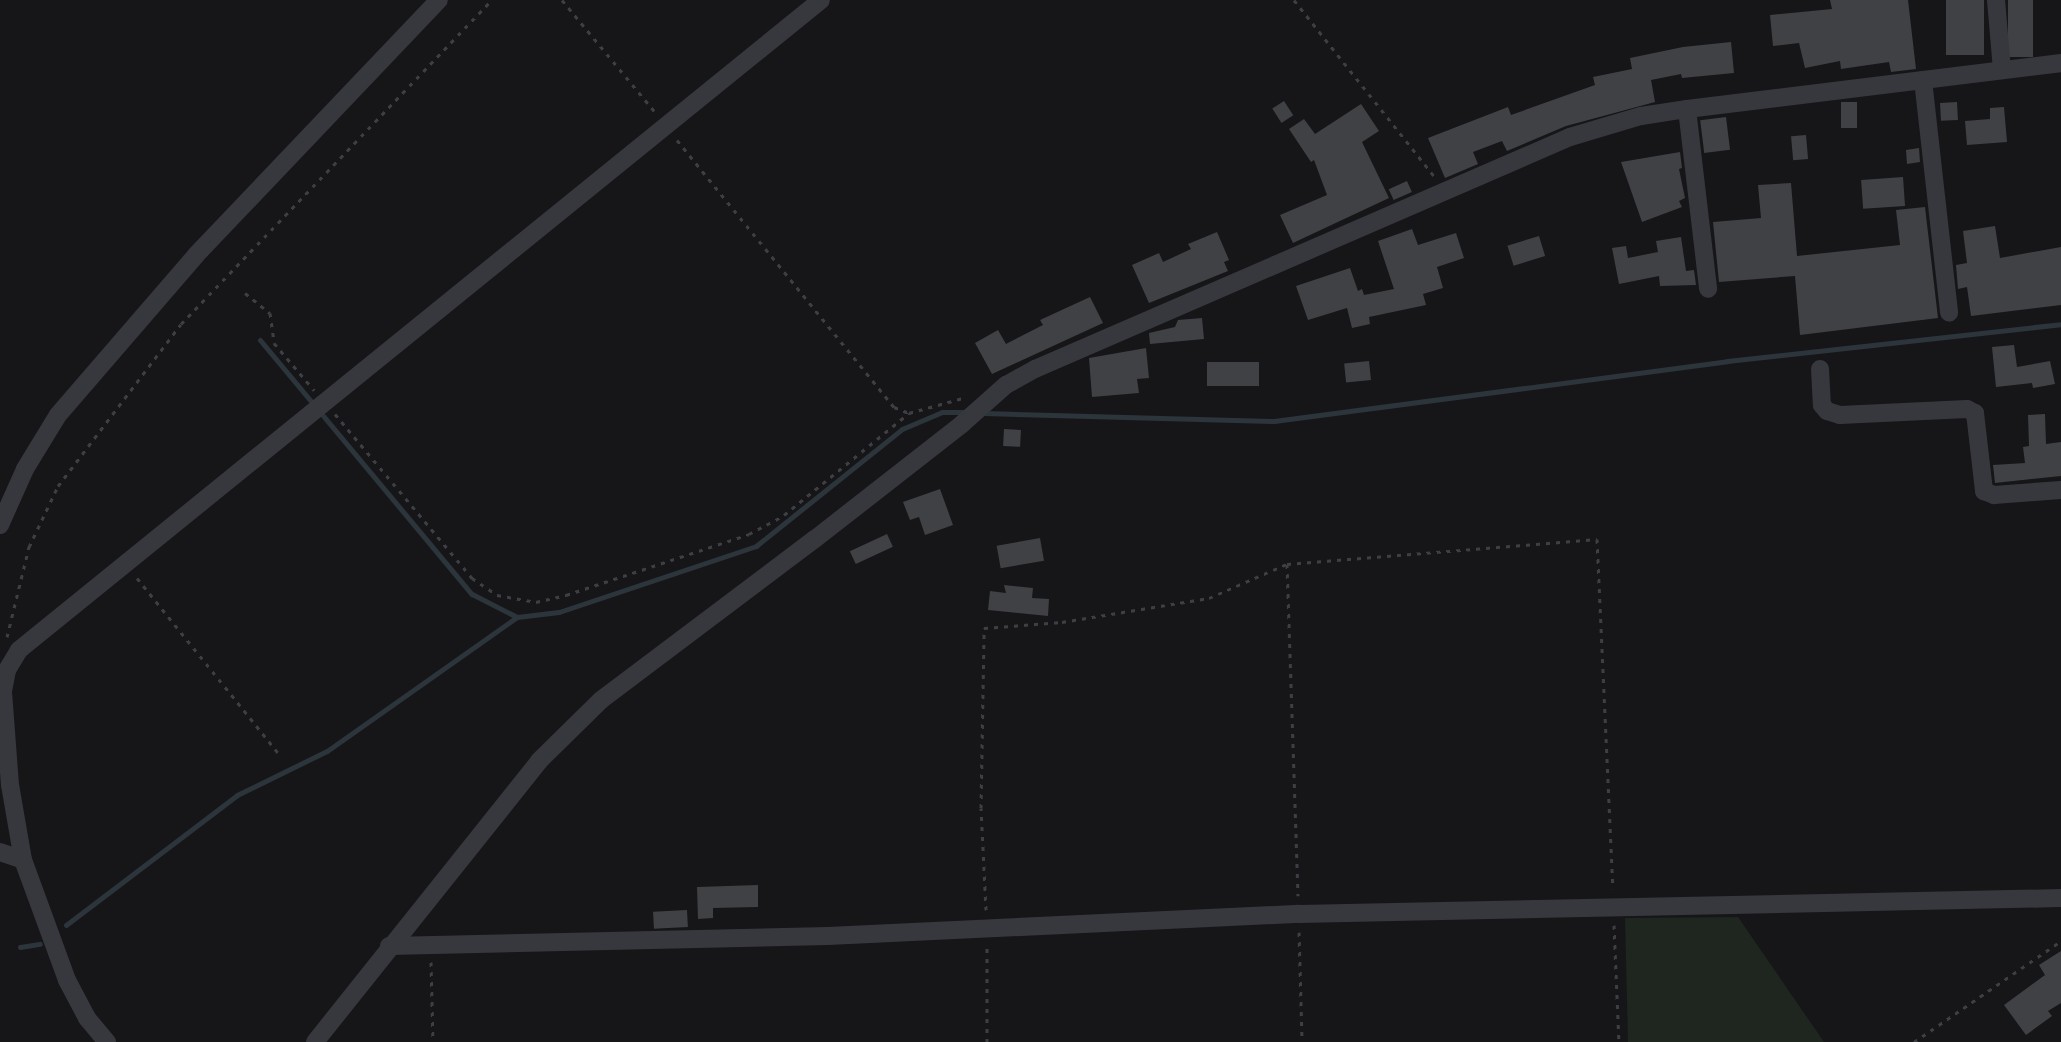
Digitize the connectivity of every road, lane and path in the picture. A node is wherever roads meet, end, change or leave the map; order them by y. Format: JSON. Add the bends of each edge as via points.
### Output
{"nodes":[{"id":1,"x":439,"y":0,"type":"edge"},
{"id":2,"x":492,"y":0,"type":"edge"},
{"id":3,"x":562,"y":0,"type":"edge"},
{"id":4,"x":821,"y":0,"type":"edge"},
{"id":5,"x":1294,"y":0,"type":"edge"},
{"id":6,"x":1996,"y":0,"type":"edge"},
{"id":7,"x":2061,"y":63,"type":"edge"},
{"id":8,"x":2002,"y":70,"type":"junction"},
{"id":9,"x":1923,"y":80,"type":"junction"},
{"id":10,"x":1687,"y":109,"type":"junction"},
{"id":11,"x":667,"y":126,"type":"junction"},
{"id":12,"x":1447,"y":193,"type":"junction"},
{"id":13,"x":1708,"y":289,"type":"dead end"},
{"id":14,"x":245,"y":293,"type":"dead end"},
{"id":15,"x":1949,"y":313,"type":"dead end"},
{"id":16,"x":1820,"y":369,"type":"dead end"},
{"id":17,"x":324,"y":401,"type":"junction"},
{"id":18,"x":986,"y":402,"type":"junction"},
{"id":19,"x":909,"y":413,"type":"junction"},
{"id":20,"x":2061,"y":490,"type":"edge"},
{"id":21,"x":0,"y":525,"type":"edge"},
{"id":22,"x":125,"y":562,"type":"junction"},
{"id":23,"x":1287,"y":564,"type":"junction"},
{"id":24,"x":7,"y":646,"type":"dead end"},
{"id":25,"x":279,"y":754,"type":"dead end"},
{"id":26,"x":0,"y":852,"type":"edge"},
{"id":27,"x":23,"y":860,"type":"junction"},
{"id":28,"x":2061,"y":898,"type":"edge"},
{"id":29,"x":1298,"y":899,"type":"dead end"},
{"id":30,"x":1614,"y":905,"type":"junction"},
{"id":31,"x":987,"y":930,"type":"junction"},
{"id":32,"x":1299,"y":931,"type":"dead end"},
{"id":33,"x":2061,"y":941,"type":"edge"},
{"id":34,"x":389,"y":946,"type":"junction"},
{"id":35,"x":431,"y":947,"type":"junction"},
{"id":36,"x":107,"y":1042,"type":"edge"},
{"id":37,"x":315,"y":1042,"type":"edge"},
{"id":38,"x":433,"y":1042,"type":"edge"},
{"id":39,"x":987,"y":1042,"type":"edge"},
{"id":40,"x":1302,"y":1042,"type":"edge"},
{"id":41,"x":1619,"y":1042,"type":"edge"},
{"id":42,"x":1914,"y":1042,"type":"edge"}],
"edges":[{"from":1,"to":21,"type":"street","via":[[196,255],[58,415],[25,469]]},
{"from":2,"to":24,"type":"path","via":[[181,324],[58,486],[29,547]]},
{"from":3,"to":11,"type":"path"},
{"from":4,"to":11,"type":"street"},
{"from":5,"to":12,"type":"path"},
{"from":6,"to":8,"type":"street"},
{"from":7,"to":8,"type":"street"},
{"from":8,"to":9,"type":"street"},
{"from":9,"to":10,"type":"street"},
{"from":9,"to":15,"type":"street"},
{"from":10,"to":12,"type":"street","via":[[1570,137]]},
{"from":10,"to":13,"type":"street"},
{"from":11,"to":17,"type":"street"},
{"from":11,"to":19,"type":"path","via":[[894,407]]},
{"from":12,"to":18,"type":"street","via":[[1035,369]]},
{"from":14,"to":17,"type":"path","via":[[270,313],[274,343]]},
{"from":16,"to":20,"type":"street","via":[[1822,405],[1840,415],[1967,409],[1975,413],[1984,491],[1994,495]]},
{"from":17,"to":19,"type":"path","via":[[472,578],[497,595],[536,602],[749,534],[784,515]]},
{"from":17,"to":22,"type":"street"},
{"from":18,"to":19,"type":"path","via":[[958,398]]},
{"from":18,"to":34,"type":"street","via":[[690,637],[601,700],[539,761]]},
{"from":22,"to":25,"type":"path"},
{"from":22,"to":27,"type":"street","via":[[19,650],[7,670],[3,691],[9,770]]},
{"from":23,"to":29,"type":"path"},
{"from":23,"to":30,"type":"path","via":[[1597,539]]},
{"from":23,"to":31,"type":"path","via":[[1209,598],[1062,622],[984,628],[981,808]]},
{"from":26,"to":27,"type":"street"},
{"from":27,"to":36,"type":"street","via":[[67,980]]},
{"from":28,"to":30,"type":"street"},
{"from":30,"to":31,"type":"street"},
{"from":30,"to":41,"type":"path"},
{"from":31,"to":35,"type":"street"},
{"from":31,"to":39,"type":"path"},
{"from":32,"to":40,"type":"path"},
{"from":33,"to":42,"type":"path"},
{"from":34,"to":35,"type":"street"},
{"from":34,"to":37,"type":"street"},
{"from":35,"to":38,"type":"path"}]}
